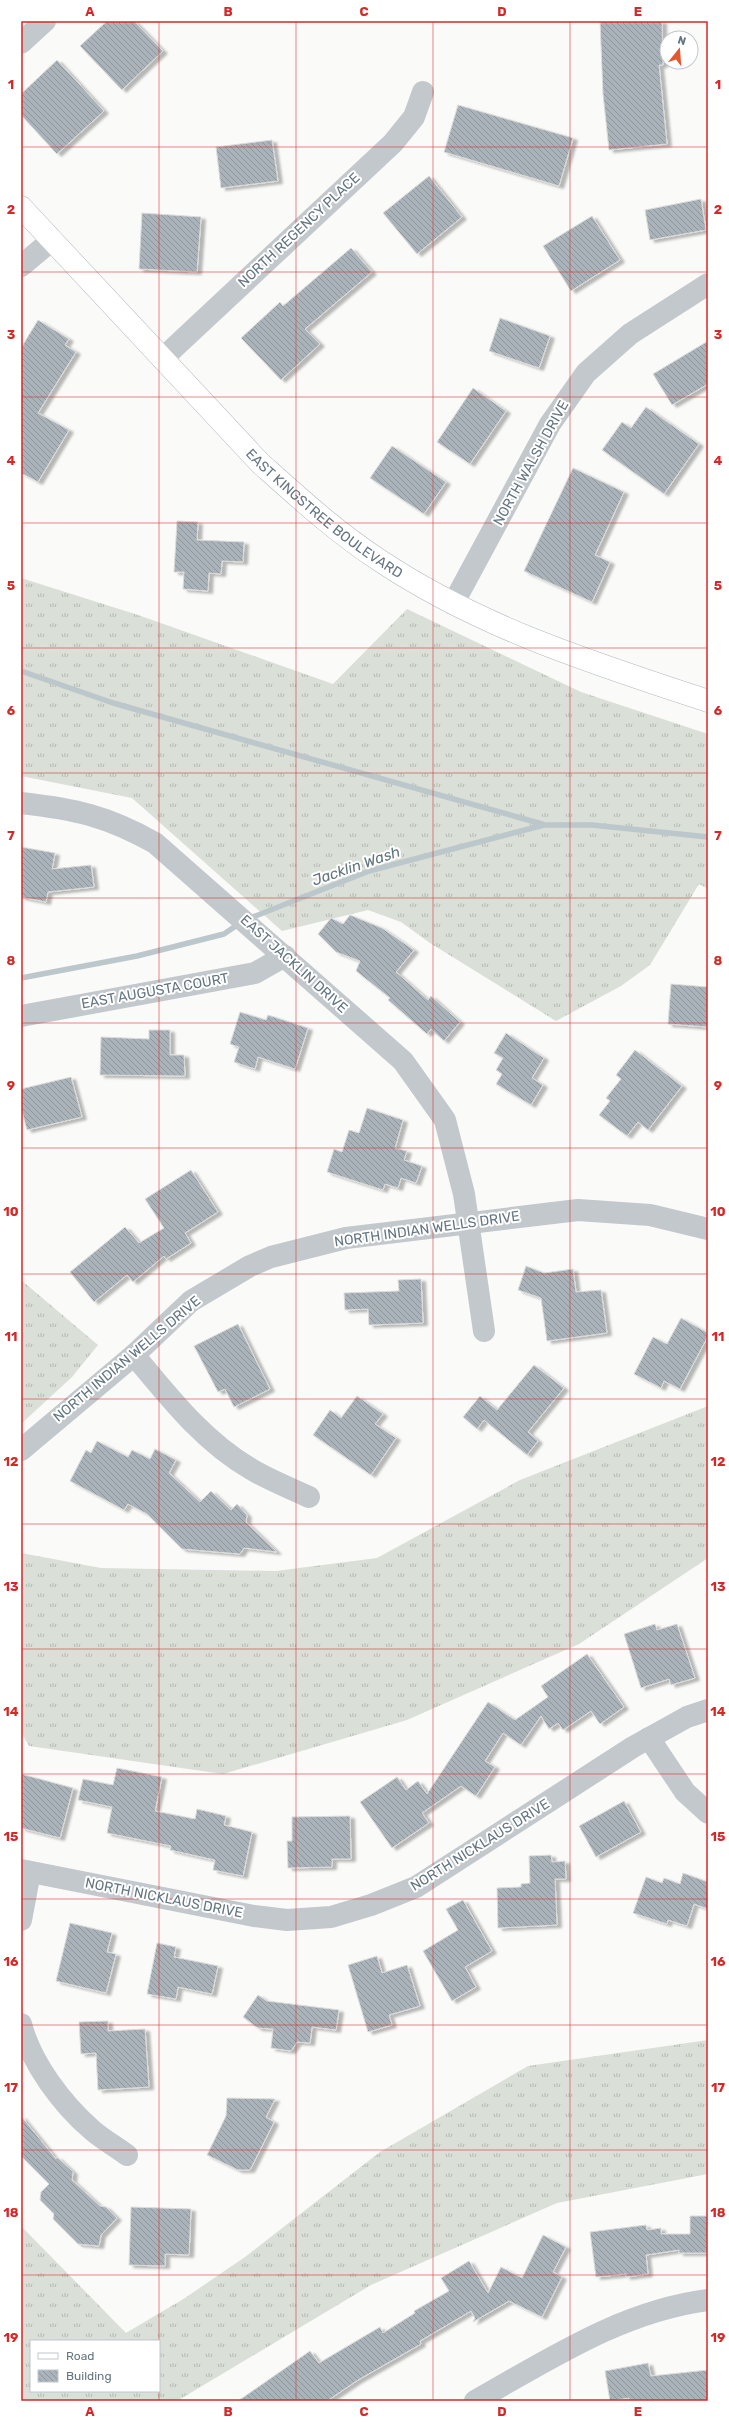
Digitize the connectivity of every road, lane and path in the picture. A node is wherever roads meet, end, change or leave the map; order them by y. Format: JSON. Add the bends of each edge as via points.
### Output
{"nodes":[{"id":1,"x":45,"y":21,"type":"edge"},
{"id":2,"x":21,"y":43,"type":"edge"},
{"id":3,"x":423,"y":92,"type":"dead end"},
{"id":4,"x":21,"y":207,"type":"edge"},
{"id":5,"x":51,"y":241,"type":"junction"},
{"id":6,"x":21,"y":266,"type":"edge"},
{"id":7,"x":708,"y":284,"type":"edge"},
{"id":8,"x":162,"y":359,"type":"junction"},
{"id":9,"x":453,"y":604,"type":"junction"},
{"id":10,"x":708,"y":701,"type":"edge"},
{"id":11,"x":21,"y":803,"type":"edge"},
{"id":12,"x":285,"y":956,"type":"junction"},
{"id":13,"x":21,"y":1016,"type":"edge"},
{"id":14,"x":468,"y":1224,"type":"junction"},
{"id":15,"x":708,"y":1229,"type":"edge"},
{"id":16,"x":484,"y":1331,"type":"dead end"},
{"id":17,"x":134,"y":1355,"type":"junction"},
{"id":18,"x":21,"y":1450,"type":"edge"},
{"id":19,"x":309,"y":1497,"type":"dead end"},
{"id":20,"x":708,"y":1710,"type":"edge"},
{"id":21,"x":649,"y":1738,"type":"junction"},
{"id":22,"x":708,"y":1813,"type":"edge"},
{"id":23,"x":26,"y":1871,"type":"edge"},
{"id":24,"x":21,"y":1920,"type":"edge"},
{"id":25,"x":21,"y":2024,"type":"edge"},
{"id":26,"x":127,"y":2154,"type":"dead end"},
{"id":27,"x":708,"y":2300,"type":"edge"},
{"id":28,"x":475,"y":2401,"type":"edge"}],
"edges":[{"from":1,"to":2,"type":"street"},
{"from":3,"to":8,"type":"street","name":"NORTH REGENCY PLACE","via":[[414,117],[393,143]]},
{"from":4,"to":5,"type":"street","name":"EAST KINGSTREE BOULEVARD"},
{"from":5,"to":6,"type":"street"},
{"from":5,"to":8,"type":"street","name":"EAST KINGSTREE BOULEVARD"},
{"from":7,"to":9,"type":"street","name":"NORTH WALSH DRIVE","via":[[630,334],[586,373],[550,424]]},
{"from":8,"to":9,"type":"street","name":"EAST KINGSTREE BOULEVARD","via":[[260,463],[298,497],[378,560]]},
{"from":9,"to":10,"type":"street","name":"EAST KINGSTREE BOULEVARD","via":[[520,636]]},
{"from":11,"to":12,"type":"street","name":"EAST JACKLIN DRIVE","via":[[92,814],[124,825],[155,843]]},
{"from":12,"to":13,"type":"street","name":"EAST AUGUSTA COURT","via":[[255,973]]},
{"from":12,"to":14,"type":"street","name":"EAST JACKLIN DRIVE","via":[[403,1061],[445,1120],[464,1194]]},
{"from":14,"to":15,"type":"street","name":"NORTH INDIAN WELLS DRIVE","via":[[578,1210],[650,1215]]},
{"from":14,"to":16,"type":"street","name":"EAST JACKLIN DRIVE"},
{"from":14,"to":17,"type":"street","name":"NORTH INDIAN WELLS DRIVE","via":[[346,1238],[271,1257],[244,1269],[191,1302]]},
{"from":17,"to":18,"type":"street","name":"NORTH INDIAN WELLS DRIVE"},
{"from":17,"to":19,"type":"street","via":[[200,1431],[252,1470]]},
{"from":20,"to":21,"type":"street","name":"NORTH NICKLAUS DRIVE"},
{"from":21,"to":22,"type":"street","via":[[685,1792]]},
{"from":21,"to":23,"type":"street","name":"NORTH NICKLAUS DRIVE","via":[[416,1887],[331,1917],[287,1920],[254,1916]]},
{"from":23,"to":24,"type":"street"},
{"from":25,"to":26,"type":"street","via":[[35,2057],[76,2115],[93,2131]]},
{"from":27,"to":28,"type":"street","via":[[676,2304],[612,2326]]}]}
